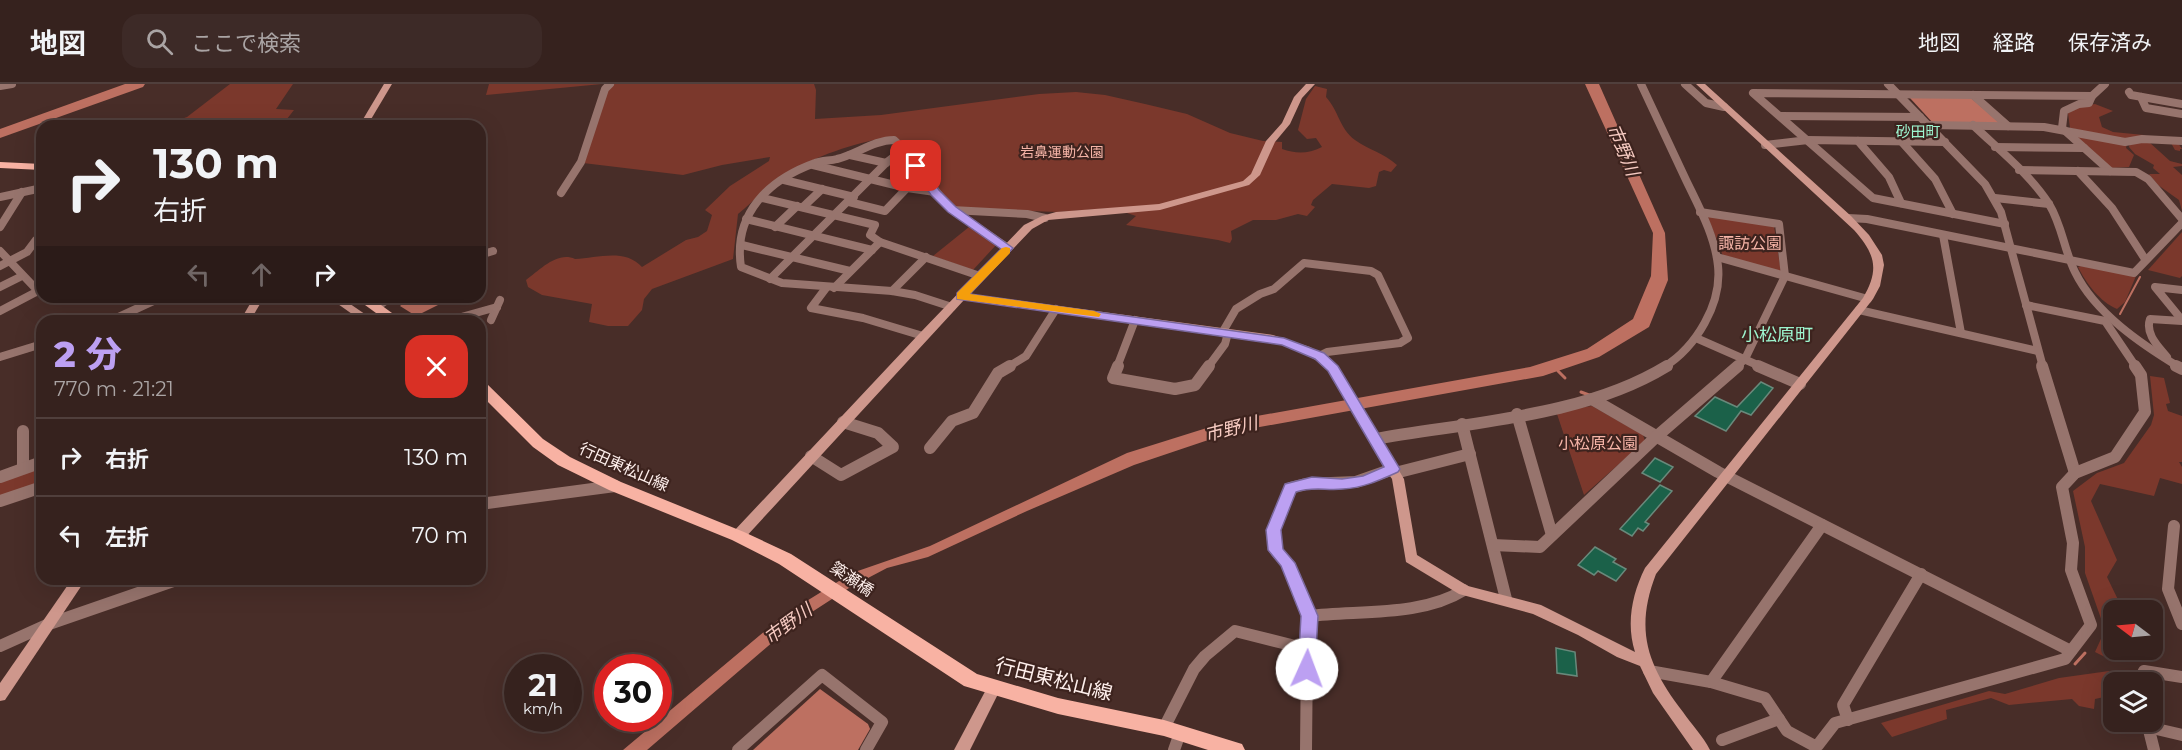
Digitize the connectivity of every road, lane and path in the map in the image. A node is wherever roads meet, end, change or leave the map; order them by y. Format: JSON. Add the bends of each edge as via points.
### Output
{"nodes":[{"id":1,"x":12,"y":84,"type":"edge"},
{"id":2,"x":388,"y":84,"type":"edge"},
{"id":3,"x":610,"y":84,"type":"edge"},
{"id":4,"x":1311,"y":84,"type":"edge"},
{"id":5,"x":1641,"y":84,"type":"edge"},
{"id":6,"x":1685,"y":84,"type":"edge"},
{"id":7,"x":1700,"y":84,"type":"edge"},
{"id":8,"x":1888,"y":84,"type":"edge"},
{"id":9,"x":1926,"y":84,"type":"edge"},
{"id":10,"x":2105,"y":84,"type":"edge"},
{"id":11,"x":0,"y":86,"type":"edge"},
{"id":12,"x":2129,"y":92,"type":"dead end"},
{"id":13,"x":1898,"y":94,"type":"junction"},
{"id":14,"x":1936,"y":94,"type":"junction"},
{"id":15,"x":1973,"y":95,"type":"junction"},
{"id":16,"x":2092,"y":96,"type":"junction"},
{"id":17,"x":2140,"y":97,"type":"junction"},
{"id":18,"x":2182,"y":104,"type":"edge"},
{"id":19,"x":1724,"y":107,"type":"junction"},
{"id":20,"x":2182,"y":114,"type":"edge"},
{"id":21,"x":1781,"y":116,"type":"junction"},
{"id":22,"x":1920,"y":117,"type":"junction"},
{"id":23,"x":367,"y":120,"type":"edge"},
{"id":24,"x":1928,"y":125,"type":"junction"},
{"id":25,"x":1973,"y":125,"type":"junction"},
{"id":26,"x":2008,"y":126,"type":"junction"},
{"id":27,"x":2062,"y":128,"type":"junction"},
{"id":28,"x":1808,"y":140,"type":"junction"},
{"id":29,"x":1858,"y":141,"type":"junction"},
{"id":30,"x":1901,"y":141,"type":"junction"},
{"id":31,"x":2182,"y":141,"type":"edge"},
{"id":32,"x":1945,"y":142,"type":"junction"},
{"id":33,"x":1765,"y":145,"type":"junction"},
{"id":34,"x":1995,"y":147,"type":"junction"},
{"id":35,"x":2084,"y":148,"type":"junction"},
{"id":36,"x":904,"y":149,"type":"junction"},
{"id":37,"x":850,"y":154,"type":"junction"},
{"id":38,"x":886,"y":163,"type":"junction"},
{"id":39,"x":0,"y":165,"type":"edge"},
{"id":40,"x":813,"y":165,"type":"junction"},
{"id":41,"x":36,"y":167,"type":"edge"},
{"id":42,"x":2019,"y":170,"type":"junction"},
{"id":43,"x":2078,"y":171,"type":"junction"},
{"id":44,"x":2110,"y":171,"type":"junction"},
{"id":45,"x":871,"y":179,"type":"junction"},
{"id":46,"x":784,"y":180,"type":"junction"},
{"id":47,"x":907,"y":188,"type":"junction"},
{"id":48,"x":36,"y":189,"type":"edge"},
{"id":49,"x":822,"y":189,"type":"junction"},
{"id":50,"x":22,"y":192,"type":"junction"},
{"id":51,"x":935,"y":192,"type":"junction"},
{"id":52,"x":561,"y":193,"type":"dead end"},
{"id":53,"x":0,"y":197,"type":"edge"},
{"id":54,"x":762,"y":198,"type":"junction"},
{"id":55,"x":1995,"y":198,"type":"junction"},
{"id":56,"x":851,"y":199,"type":"junction"},
{"id":57,"x":1901,"y":203,"type":"junction"},
{"id":58,"x":2049,"y":204,"type":"junction"},
{"id":59,"x":800,"y":206,"type":"junction"},
{"id":60,"x":952,"y":210,"type":"junction"},
{"id":61,"x":1700,"y":212,"type":"junction"},
{"id":62,"x":1953,"y":214,"type":"junction"},
{"id":63,"x":835,"y":216,"type":"junction"},
{"id":64,"x":1045,"y":218,"type":"junction"},
{"id":65,"x":1848,"y":218,"type":"junction"},
{"id":66,"x":746,"y":219,"type":"junction"},
{"id":67,"x":2182,"y":221,"type":"edge"},
{"id":68,"x":2005,"y":224,"type":"junction"},
{"id":69,"x":775,"y":226,"type":"junction"},
{"id":70,"x":0,"y":227,"type":"edge"},
{"id":71,"x":1943,"y":235,"type":"junction"},
{"id":72,"x":814,"y":236,"type":"junction"},
{"id":73,"x":36,"y":240,"type":"dead end"},
{"id":74,"x":880,"y":242,"type":"junction"},
{"id":75,"x":742,"y":245,"type":"junction"},
{"id":76,"x":1008,"y":248,"type":"junction"},
{"id":77,"x":872,"y":250,"type":"junction"},
{"id":78,"x":2012,"y":250,"type":"junction"},
{"id":79,"x":0,"y":251,"type":"edge"},
{"id":80,"x":493,"y":251,"type":"dead end"},
{"id":81,"x":486,"y":253,"type":"edge"},
{"id":82,"x":794,"y":257,"type":"junction"},
{"id":83,"x":926,"y":257,"type":"junction"},
{"id":84,"x":1717,"y":257,"type":"junction"},
{"id":85,"x":2145,"y":259,"type":"junction"},
{"id":86,"x":10,"y":261,"type":"junction"},
{"id":87,"x":2071,"y":261,"type":"junction"},
{"id":88,"x":0,"y":266,"type":"edge"},
{"id":89,"x":850,"y":271,"type":"junction"},
{"id":90,"x":22,"y":276,"type":"junction"},
{"id":91,"x":980,"y":276,"type":"junction"},
{"id":92,"x":1785,"y":276,"type":"junction"},
{"id":93,"x":770,"y":279,"type":"junction"},
{"id":94,"x":0,"y":287,"type":"edge"},
{"id":95,"x":830,"y":288,"type":"junction"},
{"id":96,"x":36,"y":289,"type":"edge"},
{"id":97,"x":2182,"y":290,"type":"edge"},
{"id":98,"x":892,"y":291,"type":"junction"},
{"id":99,"x":36,"y":292,"type":"edge"},
{"id":100,"x":961,"y":296,"type":"junction"},
{"id":101,"x":1868,"y":299,"type":"junction"},
{"id":102,"x":149,"y":303,"type":"edge"},
{"id":103,"x":341,"y":303,"type":"edge"},
{"id":104,"x":371,"y":303,"type":"edge"},
{"id":105,"x":383,"y":303,"type":"edge"},
{"id":106,"x":2026,"y":305,"type":"junction"},
{"id":107,"x":377,"y":307,"type":"junction"},
{"id":108,"x":952,"y":307,"type":"junction"},
{"id":109,"x":1056,"y":309,"type":"junction"},
{"id":110,"x":1859,"y":310,"type":"junction"},
{"id":111,"x":0,"y":311,"type":"edge"},
{"id":112,"x":123,"y":315,"type":"edge"},
{"id":113,"x":357,"y":315,"type":"edge"},
{"id":114,"x":388,"y":315,"type":"edge"},
{"id":115,"x":464,"y":315,"type":"edge"},
{"id":116,"x":491,"y":320,"type":"dead end"},
{"id":117,"x":1135,"y":320,"type":"junction"},
{"id":118,"x":2182,"y":321,"type":"edge"},
{"id":119,"x":1225,"y":333,"type":"junction"},
{"id":120,"x":1961,"y":333,"type":"junction"},
{"id":121,"x":923,"y":336,"type":"junction"},
{"id":122,"x":1696,"y":338,"type":"junction"},
{"id":123,"x":36,"y":345,"type":"edge"},
{"id":124,"x":2038,"y":351,"type":"junction"},
{"id":125,"x":2,"y":353,"type":"edge"},
{"id":126,"x":1319,"y":356,"type":"junction"},
{"id":127,"x":1745,"y":359,"type":"junction"},
{"id":128,"x":2166,"y":360,"type":"junction"},
{"id":129,"x":2182,"y":369,"type":"edge"},
{"id":130,"x":1800,"y":384,"type":"junction"},
{"id":131,"x":486,"y":391,"type":"edge"},
{"id":132,"x":1592,"y":399,"type":"junction"},
{"id":133,"x":1517,"y":414,"type":"junction"},
{"id":134,"x":843,"y":422,"type":"junction"},
{"id":135,"x":1462,"y":424,"type":"junction"},
{"id":136,"x":23,"y":430,"type":"dead end"},
{"id":137,"x":1656,"y":437,"type":"junction"},
{"id":138,"x":1376,"y":439,"type":"junction"},
{"id":139,"x":930,"y":448,"type":"dead end"},
{"id":140,"x":1470,"y":454,"type":"junction"},
{"id":141,"x":811,"y":456,"type":"junction"},
{"id":142,"x":36,"y":464,"type":"edge"},
{"id":143,"x":23,"y":468,"type":"junction"},
{"id":144,"x":1394,"y":471,"type":"junction"},
{"id":145,"x":2075,"y":473,"type":"junction"},
{"id":146,"x":1727,"y":476,"type":"junction"},
{"id":147,"x":0,"y":477,"type":"edge"},
{"id":148,"x":615,"y":486,"type":"junction"},
{"id":149,"x":36,"y":489,"type":"edge"},
{"id":150,"x":0,"y":501,"type":"edge"},
{"id":151,"x":486,"y":503,"type":"edge"},
{"id":152,"x":1822,"y":525,"type":"junction"},
{"id":153,"x":2174,"y":526,"type":"dead end"},
{"id":154,"x":1552,"y":535,"type":"junction"},
{"id":155,"x":738,"y":536,"type":"junction"},
{"id":156,"x":1493,"y":545,"type":"junction"},
{"id":157,"x":805,"y":571,"type":"joint"},
{"id":158,"x":1920,"y":574,"type":"junction"},
{"id":159,"x":75,"y":585,"type":"edge"},
{"id":160,"x":162,"y":585,"type":"edge"},
{"id":161,"x":1464,"y":590,"type":"junction"},
{"id":162,"x":1506,"y":599,"type":"junction"},
{"id":163,"x":1309,"y":616,"type":"junction"},
{"id":164,"x":876,"y":619,"type":"joint"},
{"id":165,"x":49,"y":624,"type":"junction"},
{"id":166,"x":2182,"y":624,"type":"edge"},
{"id":167,"x":0,"y":646,"type":"edge"},
{"id":168,"x":1307,"y":649,"type":"junction"},
{"id":169,"x":2071,"y":651,"type":"junction"},
{"id":170,"x":1647,"y":667,"type":"junction"},
{"id":171,"x":2163,"y":674,"type":"edge"},
{"id":172,"x":2182,"y":677,"type":"edge"},
{"id":173,"x":1711,"y":682,"type":"junction"},
{"id":174,"x":994,"y":688,"type":"junction"},
{"id":175,"x":0,"y":695,"type":"edge"},
{"id":176,"x":1779,"y":719,"type":"junction"},
{"id":177,"x":1848,"y":720,"type":"junction"},
{"id":178,"x":2163,"y":729,"type":"edge"},
{"id":179,"x":2150,"y":732,"type":"edge"},
{"id":180,"x":2182,"y":735,"type":"edge"},
{"id":181,"x":1173,"y":737,"type":"edge"},
{"id":182,"x":1722,"y":740,"type":"dead end"},
{"id":183,"x":738,"y":750,"type":"edge"},
{"id":184,"x":866,"y":750,"type":"edge"},
{"id":185,"x":962,"y":750,"type":"edge"},
{"id":186,"x":1235,"y":750,"type":"edge"},
{"id":187,"x":1306,"y":750,"type":"edge"},
{"id":188,"x":1702,"y":750,"type":"edge"},
{"id":189,"x":2154,"y":750,"type":"edge"}],
"edges":[{"from":1,"to":11,"type":"street"},
{"from":2,"to":23,"type":"street"},
{"from":3,"to":52,"type":"street","via":[[581,162]]},
{"from":4,"to":64,"type":"street","via":[[1298,97],[1255,176],[1246,183],[1160,207]]},
{"from":5,"to":61,"type":"street"},
{"from":6,"to":19,"type":"street","via":[[1706,103]]},
{"from":7,"to":19,"type":"street"},
{"from":8,"to":13,"type":"street"},
{"from":9,"to":14,"type":"street"},
{"from":10,"to":16,"type":"street"},
{"from":12,"to":17,"type":"street"},
{"from":13,"to":14,"type":"street"},
{"from":13,"to":21,"type":"street","via":[[1753,93]]},
{"from":13,"to":22,"type":"street"},
{"from":14,"to":15,"type":"street"},
{"from":15,"to":16,"type":"street"},
{"from":15,"to":26,"type":"street"},
{"from":16,"to":27,"type":"street","via":[[2089,103],[2064,111]]},
{"from":17,"to":18,"type":"street"},
{"from":17,"to":20,"type":"street","via":[[2146,108]]},
{"from":19,"to":33,"type":"street"},
{"from":21,"to":22,"type":"street"},
{"from":21,"to":28,"type":"street"},
{"from":22,"to":24,"type":"street"},
{"from":24,"to":25,"type":"street"},
{"from":24,"to":32,"type":"street"},
{"from":25,"to":26,"type":"street"},
{"from":25,"to":34,"type":"street"},
{"from":26,"to":27,"type":"street"},
{"from":27,"to":31,"type":"street","via":[[2125,142]]},
{"from":27,"to":35,"type":"street"},
{"from":28,"to":29,"type":"street"},
{"from":28,"to":33,"type":"street"},
{"from":28,"to":57,"type":"street","via":[[1873,198]]},
{"from":29,"to":30,"type":"street"},
{"from":29,"to":57,"type":"street","via":[[1890,176]]},
{"from":30,"to":32,"type":"street"},
{"from":30,"to":62,"type":"street","via":[[1935,179]]},
{"from":32,"to":55,"type":"street"},
{"from":33,"to":65,"type":"street"},
{"from":34,"to":35,"type":"street"},
{"from":34,"to":42,"type":"street"},
{"from":35,"to":44,"type":"street"},
{"from":36,"to":37,"type":"street","via":[[894,140],[885,140]]},
{"from":36,"to":38,"type":"street"},
{"from":36,"to":51,"type":"street"},
{"from":37,"to":38,"type":"street"},
{"from":37,"to":40,"type":"street"},
{"from":38,"to":45,"type":"street"},
{"from":39,"to":41,"type":"main road"},
{"from":40,"to":45,"type":"street"},
{"from":40,"to":46,"type":"street"},
{"from":42,"to":43,"type":"street"},
{"from":42,"to":58,"type":"street"},
{"from":43,"to":44,"type":"street"},
{"from":43,"to":85,"type":"street","via":[[2109,206],[2134,249]]},
{"from":44,"to":67,"type":"street","via":[[2136,172],[2148,179]]},
{"from":45,"to":47,"type":"street"},
{"from":45,"to":56,"type":"street"},
{"from":46,"to":49,"type":"street"},
{"from":46,"to":54,"type":"street"},
{"from":47,"to":51,"type":"street"},
{"from":47,"to":56,"type":"street","via":[[885,211]]},
{"from":48,"to":50,"type":"street"},
{"from":49,"to":56,"type":"street"},
{"from":49,"to":59,"type":"street"},
{"from":50,"to":53,"type":"street"},
{"from":50,"to":70,"type":"street"},
{"from":51,"to":60,"type":"street"},
{"from":54,"to":59,"type":"street"},
{"from":54,"to":66,"type":"street"},
{"from":55,"to":58,"type":"street"},
{"from":55,"to":68,"type":"street"},
{"from":56,"to":63,"type":"street"},
{"from":57,"to":62,"type":"street"},
{"from":58,"to":87,"type":"street"},
{"from":59,"to":63,"type":"street"},
{"from":59,"to":69,"type":"street"},
{"from":60,"to":64,"type":"street"},
{"from":60,"to":76,"type":"street"},
{"from":61,"to":84,"type":"street"},
{"from":61,"to":92,"type":"street","via":[[1779,224]]},
{"from":62,"to":68,"type":"street"},
{"from":63,"to":72,"type":"street"},
{"from":63,"to":74,"type":"street","via":[[875,225],[870,234]]},
{"from":64,"to":76,"type":"street","via":[[1028,227]]},
{"from":65,"to":71,"type":"street"},
{"from":65,"to":101,"type":"street","via":[[1870,242],[1879,260],[1879,281]]},
{"from":66,"to":69,"type":"street"},
{"from":66,"to":75,"type":"street"},
{"from":67,"to":85,"type":"street"},
{"from":68,"to":78,"type":"street"},
{"from":69,"to":72,"type":"street"},
{"from":71,"to":78,"type":"street"},
{"from":71,"to":120,"type":"street"},
{"from":72,"to":77,"type":"street"},
{"from":72,"to":82,"type":"street"},
{"from":73,"to":86,"type":"street","via":[[27,252]]},
{"from":74,"to":77,"type":"street"},
{"from":74,"to":83,"type":"street"},
{"from":75,"to":82,"type":"street"},
{"from":75,"to":93,"type":"street","via":[[741,267]]},
{"from":76,"to":91,"type":"street"},
{"from":77,"to":89,"type":"street"},
{"from":78,"to":87,"type":"street"},
{"from":78,"to":106,"type":"street"},
{"from":79,"to":86,"type":"street"},
{"from":80,"to":81,"type":"street"},
{"from":82,"to":89,"type":"street"},
{"from":82,"to":93,"type":"street"},
{"from":83,"to":91,"type":"street"},
{"from":83,"to":98,"type":"street"},
{"from":84,"to":92,"type":"street"},
{"from":84,"to":122,"type":"street","via":[[1719,281],[1715,303]]},
{"from":85,"to":87,"type":"street","via":[[2134,273]]},
{"from":86,"to":88,"type":"street"},
{"from":86,"to":90,"type":"street"},
{"from":87,"to":128,"type":"street","via":[[2090,293],[2138,340]]},
{"from":89,"to":95,"type":"street"},
{"from":90,"to":94,"type":"street"},
{"from":90,"to":96,"type":"street"},
{"from":91,"to":100,"type":"street"},
{"from":92,"to":101,"type":"street"},
{"from":92,"to":127,"type":"street"},
{"from":93,"to":95,"type":"street"},
{"from":95,"to":98,"type":"street"},
{"from":95,"to":121,"type":"street","via":[[811,308]]},
{"from":97,"to":118,"type":"street","via":[[2155,287]]},
{"from":98,"to":108,"type":"street"},
{"from":99,"to":111,"type":"street"},
{"from":100,"to":108,"type":"street"},
{"from":100,"to":109,"type":"street"},
{"from":101,"to":110,"type":"street"},
{"from":102,"to":112,"type":"street"},
{"from":103,"to":113,"type":"street"},
{"from":104,"to":107,"type":"main road"},
{"from":105,"to":107,"type":"street"},
{"from":106,"to":124,"type":"street"},
{"from":106,"to":145,"type":"street","via":[[2105,321],[2141,375],[2145,412],[2115,457]]},
{"from":107,"to":114,"type":"main road"},
{"from":108,"to":121,"type":"street"},
{"from":109,"to":117,"type":"street"},
{"from":109,"to":139,"type":"street","via":[[1026,356],[998,373],[973,413],[952,421]]},
{"from":110,"to":120,"type":"street"},
{"from":110,"to":130,"type":"street"},
{"from":115,"to":116,"type":"street","via":[[498,303]]},
{"from":117,"to":119,"type":"street"},
{"from":117,"to":119,"type":"street","via":[[1113,378],[1175,389],[1195,385],[1225,344]]},
{"from":118,"to":128,"type":"street","via":[[2150,319],[2148,325],[2154,341]]},
{"from":119,"to":126,"type":"street","via":[[1290,343]]},
{"from":119,"to":126,"type":"street","via":[[1236,309],[1274,289],[1304,263],[1378,275],[1408,338],[1400,343]]},
{"from":120,"to":124,"type":"street"},
{"from":121,"to":134,"type":"street"},
{"from":122,"to":127,"type":"street"},
{"from":122,"to":132,"type":"street","via":[[1684,352],[1650,376]]},
{"from":123,"to":125,"type":"street"},
{"from":124,"to":145,"type":"street"},
{"from":126,"to":138,"type":"street","via":[[1340,379]]},
{"from":127,"to":130,"type":"street"},
{"from":127,"to":137,"type":"street"},
{"from":128,"to":129,"type":"street"},
{"from":130,"to":146,"type":"street"},
{"from":131,"to":148,"type":"main road","name":"行田東松山線","via":[[550,452]]},
{"from":132,"to":133,"type":"street"},
{"from":132,"to":137,"type":"street"},
{"from":133,"to":135,"type":"street"},
{"from":133,"to":154,"type":"street"},
{"from":134,"to":141,"type":"street"},
{"from":134,"to":141,"type":"street","via":[[879,434],[893,447],[841,476]]},
{"from":135,"to":138,"type":"street"},
{"from":135,"to":140,"type":"street"},
{"from":136,"to":143,"type":"street"},
{"from":137,"to":146,"type":"street"},
{"from":137,"to":154,"type":"street"},
{"from":138,"to":144,"type":"street"},
{"from":140,"to":144,"type":"street"},
{"from":140,"to":156,"type":"street"},
{"from":141,"to":155,"type":"street"},
{"from":142,"to":143,"type":"street"},
{"from":143,"to":147,"type":"street"},
{"from":144,"to":161,"type":"street","via":[[1411,558]]},
{"from":144,"to":163,"type":"street","via":[[1342,484],[1312,482],[1290,488],[1273,530],[1275,550],[1287,563]]},
{"from":145,"to":169,"type":"street","via":[[2062,487],[2073,543],[2071,570],[2091,624]]},
{"from":146,"to":152,"type":"street"},
{"from":146,"to":170,"type":"street","via":[[1646,580],[1637,624]]},
{"from":148,"to":151,"type":"street"},
{"from":148,"to":155,"type":"main road","name":"行田東松山線"},
{"from":149,"to":150,"type":"street"},
{"from":152,"to":158,"type":"street"},
{"from":152,"to":173,"type":"street"},
{"from":153,"to":166,"type":"street","via":[[2168,589]]},
{"from":154,"to":156,"type":"street","via":[[1540,547]]},
{"from":155,"to":157,"type":"main road","name":"行田東松山線"},
{"from":156,"to":162,"type":"street"},
{"from":157,"to":164,"type":"main road","name":"簗瀬橋"},
{"from":158,"to":169,"type":"street"},
{"from":158,"to":177,"type":"street","via":[[1843,705]]},
{"from":159,"to":165,"type":"street"},
{"from":160,"to":165,"type":"street"},
{"from":161,"to":162,"type":"street"},
{"from":161,"to":163,"type":"street","via":[[1455,598],[1408,610]]},
{"from":162,"to":170,"type":"street","via":[[1583,631]]},
{"from":163,"to":168,"type":"street"},
{"from":164,"to":174,"type":"main road","name":"行田東松山線","via":[[971,680]]},
{"from":165,"to":167,"type":"street"},
{"from":165,"to":175,"type":"street"},
{"from":168,"to":181,"type":"street","via":[[1235,631],[1194,669]]},
{"from":168,"to":187,"type":"street"},
{"from":169,"to":177,"type":"street","via":[[2065,659]]},
{"from":170,"to":173,"type":"street"},
{"from":170,"to":188,"type":"street","via":[[1664,700]]},
{"from":171,"to":172,"type":"street"},
{"from":173,"to":176,"type":"street","via":[[1765,698]]},
{"from":174,"to":181,"type":"main road","name":"行田東松山線"},
{"from":174,"to":185,"type":"street"},
{"from":176,"to":177,"type":"street","via":[[1787,731],[1813,745],[1818,745],[1835,723]]},
{"from":176,"to":182,"type":"street"},
{"from":178,"to":180,"type":"street"},
{"from":179,"to":189,"type":"street"},
{"from":181,"to":186,"type":"main road","name":"行田東松山線"},
{"from":183,"to":184,"type":"street","via":[[822,675],[882,722]]}]}
